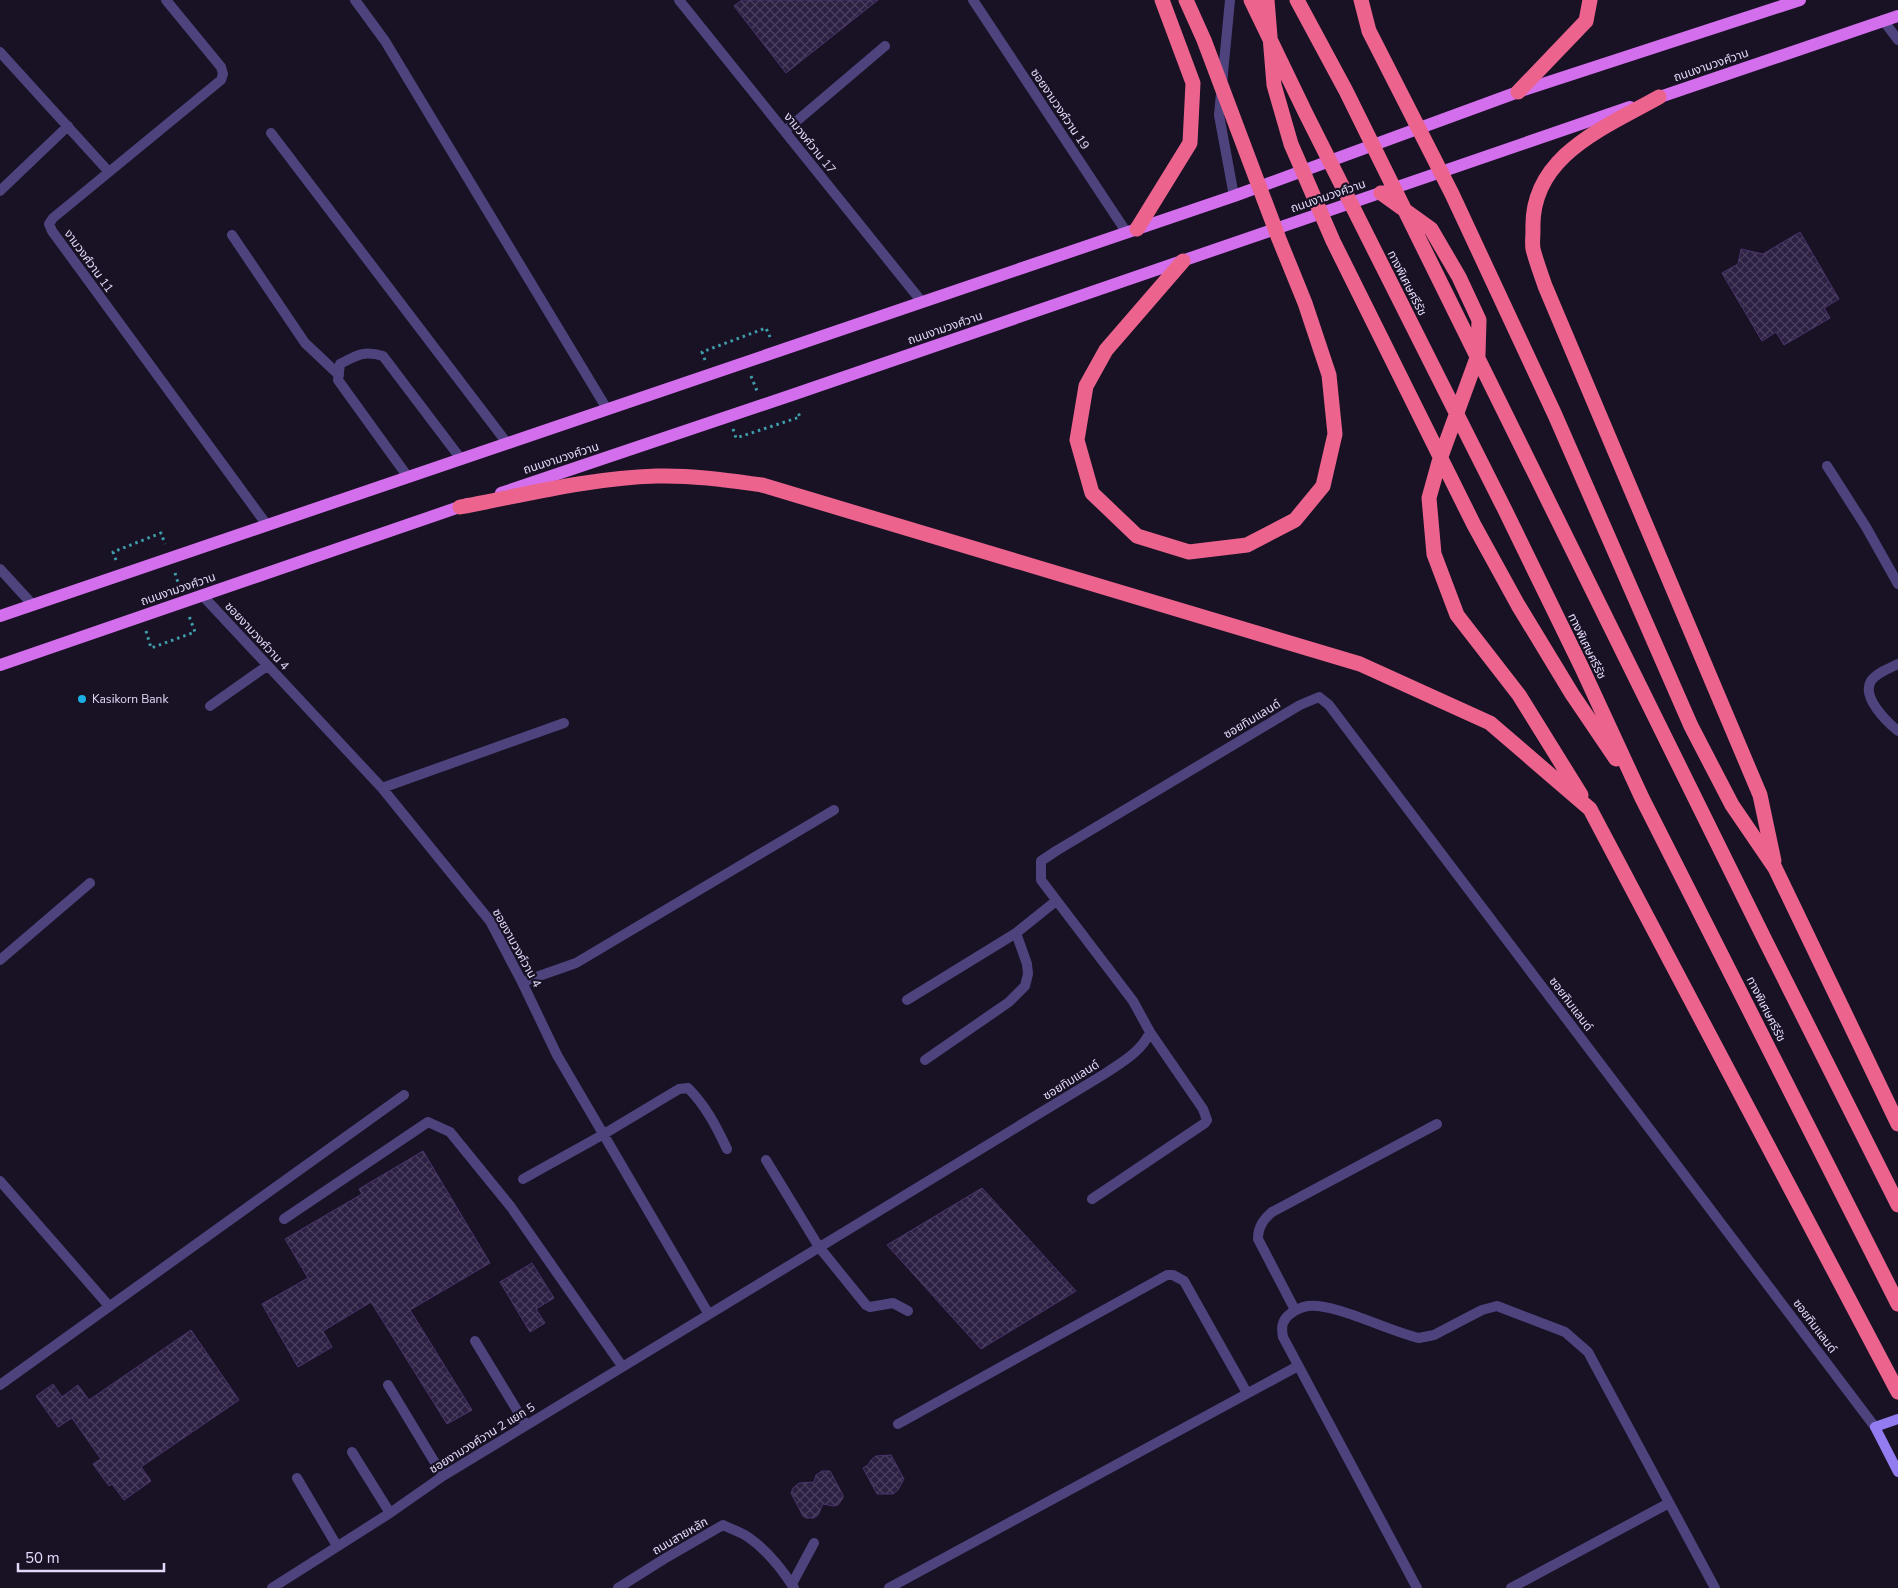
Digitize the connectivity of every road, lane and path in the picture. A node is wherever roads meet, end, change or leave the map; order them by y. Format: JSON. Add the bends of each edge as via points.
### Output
{"nodes":[{"id":1,"x":166,"y":0,"type":"edge"},
{"id":2,"x":356,"y":0,"type":"edge"},
{"id":3,"x":679,"y":0,"type":"edge"},
{"id":4,"x":973,"y":0,"type":"edge"},
{"id":5,"x":1162,"y":0,"type":"edge"},
{"id":6,"x":1186,"y":0,"type":"edge"},
{"id":7,"x":1230,"y":0,"type":"edge"},
{"id":8,"x":1251,"y":0,"type":"edge"},
{"id":9,"x":1267,"y":0,"type":"edge"},
{"id":10,"x":1297,"y":0,"type":"edge"},
{"id":11,"x":1361,"y":0,"type":"edge"},
{"id":12,"x":1590,"y":0,"type":"edge"},
{"id":13,"x":1800,"y":0,"type":"edge"},
{"id":14,"x":1898,"y":16,"type":"edge"},
{"id":15,"x":1883,"y":20,"type":"junction"},
{"id":16,"x":1898,"y":40,"type":"edge"},
{"id":17,"x":885,"y":46,"type":"dead end"},
{"id":18,"x":0,"y":52,"type":"edge"},
{"id":19,"x":1518,"y":92,"type":"junction"},
{"id":20,"x":1659,"y":97,"type":"junction"},
{"id":21,"x":68,"y":126,"type":"junction"},
{"id":22,"x":785,"y":131,"type":"junction"},
{"id":23,"x":271,"y":133,"type":"dead end"},
{"id":24,"x":109,"y":172,"type":"junction"},
{"id":25,"x":0,"y":191,"type":"edge"},
{"id":26,"x":1381,"y":192,"type":"junction"},
{"id":27,"x":1234,"y":196,"type":"junction"},
{"id":28,"x":1132,"y":231,"type":"junction"},
{"id":29,"x":232,"y":234,"type":"dead end"},
{"id":30,"x":1183,"y":261,"type":"junction"},
{"id":31,"x":922,"y":302,"type":"junction"},
{"id":32,"x":738,"y":338,"type":"junction"},
{"id":33,"x":741,"y":347,"type":"dead end"},
{"id":34,"x":775,"y":352,"type":"junction"},
{"id":35,"x":750,"y":374,"type":"dead end"},
{"id":36,"x":339,"y":375,"type":"junction"},
{"id":37,"x":710,"y":375,"type":"junction"},
{"id":38,"x":792,"y":395,"type":"junction"},
{"id":39,"x":760,"y":400,"type":"dead end"},
{"id":40,"x":607,"y":410,"type":"junction"},
{"id":41,"x":728,"y":417,"type":"junction"},
{"id":42,"x":766,"y":418,"type":"dead end"},
{"id":43,"x":769,"y":427,"type":"junction"},
{"id":44,"x":507,"y":444,"type":"junction"},
{"id":45,"x":461,"y":459,"type":"junction"},
{"id":46,"x":1827,"y":466,"type":"dead end"},
{"id":47,"x":408,"y":477,"type":"junction"},
{"id":48,"x":460,"y":507,"type":"junction"},
{"id":49,"x":266,"y":526,"type":"junction"},
{"id":50,"x":167,"y":551,"type":"dead end"},
{"id":51,"x":113,"y":552,"type":"dead end"},
{"id":52,"x":0,"y":569,"type":"edge"},
{"id":53,"x":173,"y":569,"type":"dead end"},
{"id":54,"x":1898,"y":584,"type":"edge"},
{"id":55,"x":202,"y":595,"type":"junction"},
{"id":56,"x":183,"y":596,"type":"dead end"},
{"id":57,"x":33,"y":605,"type":"junction"},
{"id":58,"x":189,"y":614,"type":"dead end"},
{"id":59,"x":0,"y":616,"type":"edge"},
{"id":60,"x":151,"y":648,"type":"dead end"},
{"id":61,"x":1898,"y":664,"type":"edge"},
{"id":62,"x":0,"y":665,"type":"edge"},
{"id":63,"x":267,"y":666,"type":"junction"},
{"id":64,"x":210,"y":706,"type":"dead end"},
{"id":65,"x":564,"y":723,"type":"dead end"},
{"id":66,"x":1898,"y":731,"type":"edge"},
{"id":67,"x":382,"y":788,"type":"junction"},
{"id":68,"x":1642,"y":798,"type":"junction"},
{"id":69,"x":1590,"y":809,"type":"junction"},
{"id":70,"x":834,"y":810,"type":"dead end"},
{"id":71,"x":1775,"y":868,"type":"junction"},
{"id":72,"x":90,"y":883,"type":"dead end"},
{"id":73,"x":1056,"y":901,"type":"junction"},
{"id":74,"x":1016,"y":934,"type":"junction"},
{"id":75,"x":0,"y":960,"type":"edge"},
{"id":76,"x":522,"y":982,"type":"junction"},
{"id":77,"x":907,"y":1000,"type":"dead end"},
{"id":78,"x":1150,"y":1032,"type":"junction"},
{"id":79,"x":925,"y":1060,"type":"dead end"},
{"id":80,"x":404,"y":1095,"type":"dead end"},
{"id":81,"x":1892,"y":1102,"type":"edge"},
{"id":82,"x":1438,"y":1124,"type":"dead end"},
{"id":83,"x":1898,"y":1124,"type":"edge"},
{"id":84,"x":604,"y":1134,"type":"junction"},
{"id":85,"x":727,"y":1148,"type":"dead end"},
{"id":86,"x":766,"y":1160,"type":"dead end"},
{"id":87,"x":523,"y":1179,"type":"dead end"},
{"id":88,"x":0,"y":1181,"type":"edge"},
{"id":89,"x":1092,"y":1199,"type":"dead end"},
{"id":90,"x":1898,"y":1205,"type":"edge"},
{"id":91,"x":284,"y":1219,"type":"dead end"},
{"id":92,"x":819,"y":1247,"type":"junction"},
{"id":93,"x":1898,"y":1304,"type":"edge"},
{"id":94,"x":109,"y":1306,"type":"junction"},
{"id":95,"x":1295,"y":1310,"type":"junction"},
{"id":96,"x":908,"y":1311,"type":"dead end"},
{"id":97,"x":708,"y":1313,"type":"junction"},
{"id":98,"x":475,"y":1342,"type":"dead end"},
{"id":99,"x":622,"y":1366,"type":"junction"},
{"id":100,"x":1298,"y":1366,"type":"junction"},
{"id":101,"x":0,"y":1385,"type":"edge"},
{"id":102,"x":388,"y":1385,"type":"dead end"},
{"id":103,"x":1898,"y":1392,"type":"edge"},
{"id":104,"x":1247,"y":1393,"type":"junction"},
{"id":105,"x":1898,"y":1418,"type":"edge"},
{"id":106,"x":898,"y":1424,"type":"dead end"},
{"id":107,"x":526,"y":1425,"type":"junction"},
{"id":108,"x":1875,"y":1427,"type":"junction"},
{"id":109,"x":352,"y":1452,"type":"dead end"},
{"id":110,"x":1898,"y":1472,"type":"edge"},
{"id":111,"x":443,"y":1476,"type":"junction"},
{"id":112,"x":297,"y":1478,"type":"dead end"},
{"id":113,"x":1669,"y":1502,"type":"junction"},
{"id":114,"x":390,"y":1513,"type":"junction"},
{"id":115,"x":814,"y":1542,"type":"dead end"},
{"id":116,"x":337,"y":1546,"type":"junction"},
{"id":117,"x":793,"y":1586,"type":"edge"},
{"id":118,"x":272,"y":1588,"type":"edge"},
{"id":119,"x":618,"y":1588,"type":"edge"},
{"id":120,"x":888,"y":1588,"type":"edge"},
{"id":121,"x":1417,"y":1588,"type":"edge"},
{"id":122,"x":1511,"y":1588,"type":"edge"},
{"id":123,"x":1715,"y":1588,"type":"edge"}],
"edges":[{"from":1,"to":24,"type":"street","name":"งามวงศ์วาน 11","via":[[221,67],[223,74],[221,80]]},
{"from":2,"to":40,"type":"street","via":[[385,42]]},
{"from":3,"to":22,"type":"street","name":"งามวงศ์วาน 17"},
{"from":4,"to":28,"type":"street","name":"ซอยงามวงศ์วาน 19"},
{"from":5,"to":28,"type":"highway","via":[[1194,83],[1190,143]]},
{"from":6,"to":30,"type":"highway","via":[[1306,303],[1329,374],[1335,434],[1323,486],[1294,520],[1247,545],[1189,552],[1137,536],[1092,493],[1077,440],[1086,386],[1106,350]]},
{"from":7,"to":27,"type":"street","via":[[1219,115]]},
{"from":8,"to":68,"type":"highway","name":"ทางพิเศษศรีรัช","via":[[1517,534]]},
{"from":9,"to":68,"type":"highway","via":[[1274,84],[1290,144],[1333,242],[1518,606]]},
{"from":10,"to":90,"type":"highway","via":[[1350,100]]},
{"from":11,"to":71,"type":"highway","via":[[1369,32],[1461,212],[1691,726],[1732,805]]},
{"from":12,"to":19,"type":"highway","via":[[1586,21]]},
{"from":13,"to":19,"type":"main road"},
{"from":14,"to":15,"type":"main road","name":"ถนนงามวงศ์วาน"},
{"from":15,"to":16,"type":"street"},
{"from":15,"to":20,"type":"main road","name":"ถนนงามวงศ์วาน"},
{"from":17,"to":22,"type":"street"},
{"from":18,"to":21,"type":"street"},
{"from":19,"to":27,"type":"main road"},
{"from":20,"to":26,"type":"main road","name":"ถนนงามวงศ์วาน"},
{"from":20,"to":71,"type":"highway","via":[[1582,140],[1557,163],[1540,186],[1536,200],[1532,215],[1533,248],[1545,286],[1760,795]]},
{"from":21,"to":24,"type":"street"},
{"from":21,"to":25,"type":"street"},
{"from":22,"to":31,"type":"street","name":"งามวงศ์วาน 17"},
{"from":23,"to":44,"type":"street"},
{"from":24,"to":49,"type":"street","name":"งามวงศ์วาน 11","via":[[53,218],[49,224],[52,231]]},
{"from":26,"to":30,"type":"main road","name":"ถนนงามวงศ์วาน"},
{"from":26,"to":69,"type":"highway","via":[[1431,229],[1479,320],[1478,354],[1429,498],[1434,554],[1457,615],[1519,695]]},
{"from":27,"to":28,"type":"main road"},
{"from":28,"to":31,"type":"main road"},
{"from":29,"to":36,"type":"street","via":[[305,343]]},
{"from":30,"to":38,"type":"main road","name":"ถนนงามวงศ์วาน"},
{"from":31,"to":34,"type":"main road"},
{"from":32,"to":33,"type":"path"},
{"from":32,"to":34,"type":"path","via":[[766,328]]},
{"from":32,"to":37,"type":"path","via":[[702,352]]},
{"from":34,"to":37,"type":"main road"},
{"from":35,"to":39,"type":"path"},
{"from":36,"to":45,"type":"street","via":[[340,364],[359,354],[383,356]]},
{"from":36,"to":47,"type":"street","via":[[338,380]]},
{"from":37,"to":40,"type":"main road"},
{"from":38,"to":41,"type":"main road","name":"ถนนงามวงศ์วาน"},
{"from":38,"to":43,"type":"path","via":[[800,417]]},
{"from":40,"to":44,"type":"main road"},
{"from":41,"to":43,"type":"path","via":[[736,438]]},
{"from":41,"to":48,"type":"main road","name":"ถนนงามวงศ์วาน"},
{"from":42,"to":43,"type":"path"},
{"from":44,"to":45,"type":"main road"},
{"from":45,"to":47,"type":"main road"},
{"from":46,"to":54,"type":"street"},
{"from":47,"to":49,"type":"main road"},
{"from":48,"to":55,"type":"main road","name":"ถนนงามวงศ์วาน"},
{"from":48,"to":69,"type":"highway","via":[[603,480],[656,476],[708,477],[762,485],[1360,664],[1490,723]]},
{"from":49,"to":57,"type":"main road"},
{"from":50,"to":51,"type":"path","via":[[161,534]]},
{"from":52,"to":57,"type":"street"},
{"from":53,"to":56,"type":"path"},
{"from":55,"to":62,"type":"main road","name":"ถนนงามวงศ์วาน"},
{"from":55,"to":63,"type":"street","name":"ซอยงามวงศ์วาน 4"},
{"from":57,"to":59,"type":"main road"},
{"from":58,"to":60,"type":"path","via":[[195,632]]},
{"from":61,"to":66,"type":"street","via":[[1871,680],[1869,687],[1870,696],[1882,718]]},
{"from":63,"to":64,"type":"street"},
{"from":63,"to":67,"type":"street","name":"ซอยงามวงศ์วาน 4"},
{"from":65,"to":67,"type":"street"},
{"from":67,"to":76,"type":"street","name":"ซอยงามวงศ์วาน 4","via":[[490,920]]},
{"from":68,"to":93,"type":"highway","name":"ทางพิเศษศรีรัช"},
{"from":69,"to":103,"type":"highway"},
{"from":70,"to":76,"type":"street","via":[[576,963]]},
{"from":71,"to":81,"type":"highway"},
{"from":72,"to":75,"type":"street"},
{"from":73,"to":74,"type":"street"},
{"from":73,"to":78,"type":"street","name":"ซอยทิมแลนด์","via":[[1133,1001]]},
{"from":73,"to":108,"type":"street","name":"ซอยทิมแลนด์","via":[[1041,880],[1041,862],[1300,705],[1319,698],[1329,705]]},
{"from":74,"to":77,"type":"street"},
{"from":74,"to":79,"type":"street","via":[[1027,964],[1025,986],[1009,1002]]},
{"from":76,"to":84,"type":"street","name":"ซอยงามวงศ์วาน 4","via":[[557,1055]]},
{"from":78,"to":89,"type":"street","via":[[1203,1109],[1205,1123]]},
{"from":78,"to":92,"type":"street","name":"ซอยทิมแลนด์","via":[[1128,1059]]},
{"from":80,"to":94,"type":"street"},
{"from":81,"to":83,"type":"highway"},
{"from":82,"to":95,"type":"street","via":[[1264,1219],[1258,1239]]},
{"from":84,"to":85,"type":"street","via":[[673,1092],[688,1088],[711,1115]]},
{"from":84,"to":87,"type":"street"},
{"from":84,"to":97,"type":"street","name":"ซอยงามวงศ์วาน 4"},
{"from":86,"to":92,"type":"street"},
{"from":88,"to":94,"type":"street"},
{"from":91,"to":99,"type":"street","via":[[428,1122],[438,1126],[450,1132],[511,1207]]},
{"from":92,"to":96,"type":"street","via":[[866,1305],[893,1303]]},
{"from":92,"to":97,"type":"street","name":"ซอยทิมแลนด์"},
{"from":94,"to":101,"type":"street"},
{"from":95,"to":100,"type":"street","via":[[1284,1318],[1281,1328]]},
{"from":95,"to":113,"type":"street","via":[[1308,1306],[1327,1307],[1419,1338],[1434,1336],[1482,1310],[1497,1306],[1566,1332],[1588,1352]]},
{"from":97,"to":99,"type":"street","name":"ซอยงามวงศ์วาน 2 แยก 5"},
{"from":98,"to":107,"type":"street"},
{"from":99,"to":107,"type":"street","name":"ซอยงามวงศ์วาน 2 แยก 5"},
{"from":100,"to":104,"type":"street"},
{"from":100,"to":121,"type":"street"},
{"from":102,"to":111,"type":"street"},
{"from":104,"to":106,"type":"street","via":[[1184,1281],[1167,1275]]},
{"from":104,"to":120,"type":"street"},
{"from":105,"to":108,"type":"street"},
{"from":107,"to":111,"type":"street","name":"ซอยงามวงศ์วาน 2 แยก 5"},
{"from":108,"to":110,"type":"street"},
{"from":109,"to":114,"type":"street"},
{"from":111,"to":114,"type":"street","name":"ซอยงามวงศ์วาน 2 แยก 5"},
{"from":112,"to":116,"type":"street"},
{"from":113,"to":122,"type":"street"},
{"from":113,"to":123,"type":"street"},
{"from":114,"to":116,"type":"street","name":"ซอยงามวงศ์วาน 2 แยก 5"},
{"from":115,"to":117,"type":"street"},
{"from":116,"to":118,"type":"street","name":"ซอยงามวงศ์วาน 2 แยก 5"},
{"from":117,"to":119,"type":"street","name":"ถนนสายหลัก","via":[[782,1569],[748,1536],[722,1525]]}]}
